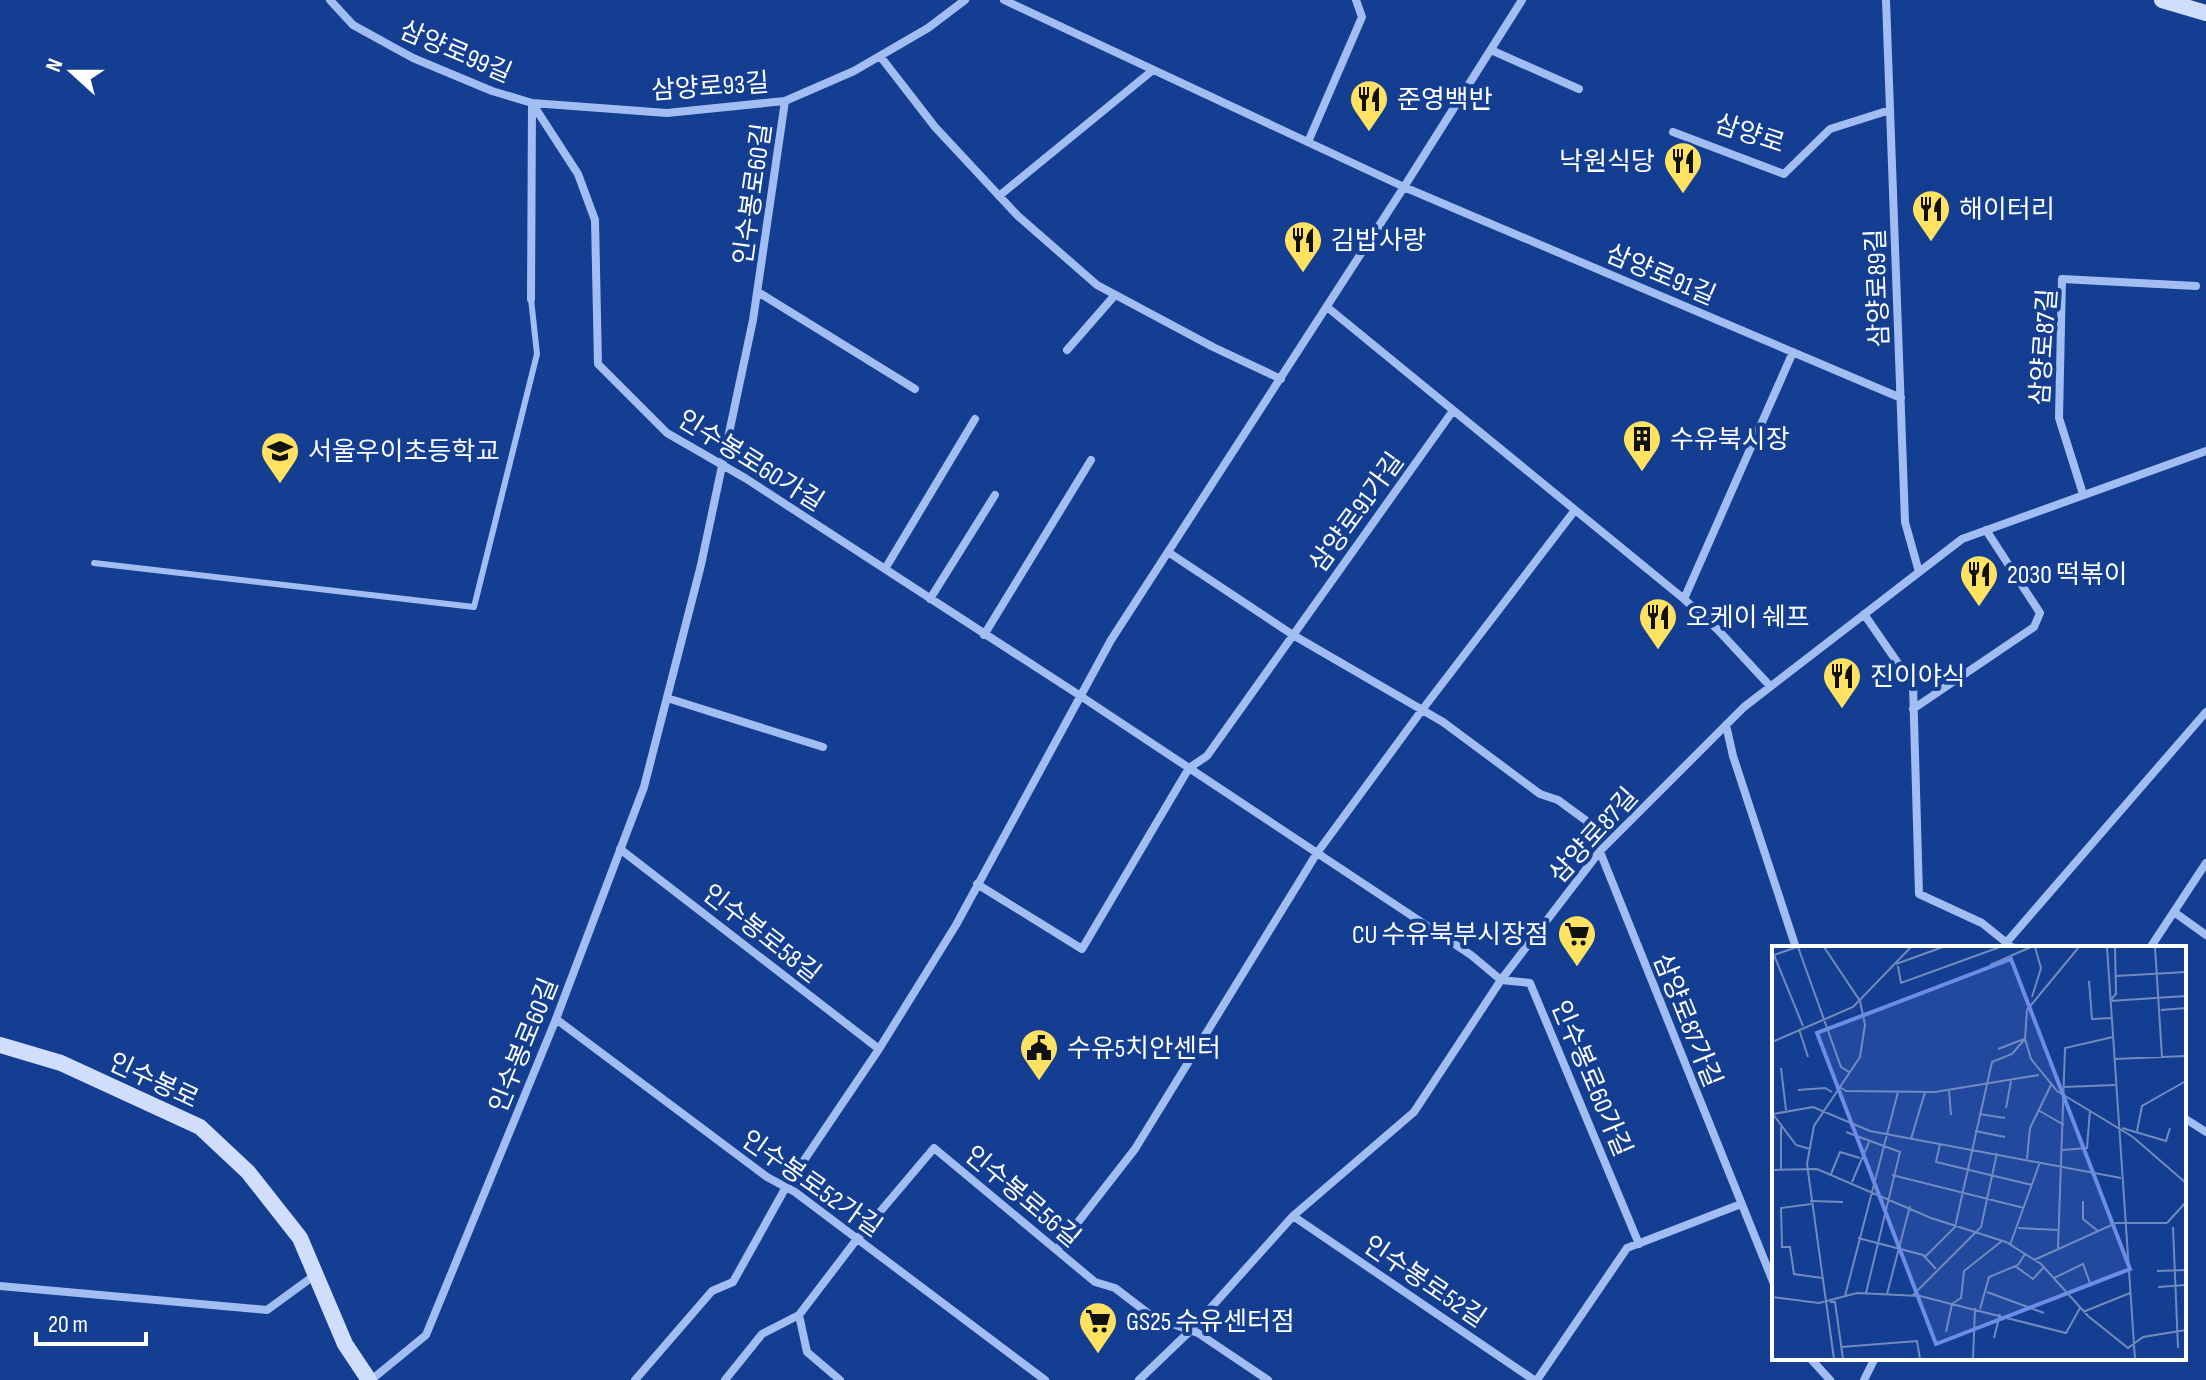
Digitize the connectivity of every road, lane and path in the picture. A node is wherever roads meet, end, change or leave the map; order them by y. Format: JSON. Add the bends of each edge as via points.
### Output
{"nodes":[{"id":1,"x":330,"y":0,"type":"edge"},
{"id":2,"x":965,"y":0,"type":"edge"},
{"id":3,"x":1004,"y":0,"type":"edge"},
{"id":4,"x":1356,"y":0,"type":"edge"},
{"id":5,"x":1522,"y":0,"type":"edge"},
{"id":6,"x":1886,"y":0,"type":"edge"},
{"id":7,"x":2162,"y":0,"type":"edge"},
{"id":8,"x":2206,"y":13,"type":"edge"},
{"id":9,"x":1491,"y":50,"type":"junction"},
{"id":10,"x":880,"y":56,"type":"junction"},
{"id":11,"x":1153,"y":70,"type":"junction"},
{"id":12,"x":1579,"y":89,"type":"dead end"},
{"id":13,"x":785,"y":101,"type":"junction"},
{"id":14,"x":532,"y":103,"type":"junction"},
{"id":15,"x":1890,"y":110,"type":"junction"},
{"id":16,"x":1673,"y":132,"type":"dead end"},
{"id":17,"x":1308,"y":142,"type":"junction"},
{"id":18,"x":1404,"y":187,"type":"junction"},
{"id":19,"x":999,"y":196,"type":"junction"},
{"id":20,"x":2196,"y":286,"type":"dead end"},
{"id":21,"x":758,"y":292,"type":"junction"},
{"id":22,"x":1115,"y":295,"type":"junction"},
{"id":23,"x":531,"y":299,"type":"joint"},
{"id":24,"x":1327,"y":307,"type":"junction"},
{"id":25,"x":1067,"y":350,"type":"dead end"},
{"id":26,"x":1793,"y":352,"type":"junction"},
{"id":27,"x":1281,"y":379,"type":"junction"},
{"id":28,"x":915,"y":389,"type":"dead end"},
{"id":29,"x":1901,"y":398,"type":"junction"},
{"id":30,"x":1452,"y":412,"type":"junction"},
{"id":31,"x":975,"y":419,"type":"dead end"},
{"id":32,"x":2206,"y":451,"type":"edge"},
{"id":33,"x":1091,"y":460,"type":"dead end"},
{"id":34,"x":722,"y":467,"type":"junction"},
{"id":35,"x":2083,"y":494,"type":"junction"},
{"id":36,"x":995,"y":495,"type":"dead end"},
{"id":37,"x":1575,"y":510,"type":"junction"},
{"id":38,"x":1986,"y":530,"type":"junction"},
{"id":39,"x":1168,"y":552,"type":"junction"},
{"id":40,"x":94,"y":563,"type":"dead end"},
{"id":41,"x":885,"y":569,"type":"junction"},
{"id":42,"x":1919,"y":572,"type":"junction"},
{"id":43,"x":930,"y":599,"type":"junction"},
{"id":44,"x":1684,"y":599,"type":"junction"},
{"id":45,"x":1864,"y":614,"type":"junction"},
{"id":46,"x":984,"y":635,"type":"junction"},
{"id":47,"x":1293,"y":635,"type":"junction"},
{"id":48,"x":1770,"y":686,"type":"junction"},
{"id":49,"x":1079,"y":695,"type":"junction"},
{"id":50,"x":667,"y":698,"type":"junction"},
{"id":51,"x":1913,"y":709,"type":"junction"},
{"id":52,"x":1422,"y":710,"type":"junction"},
{"id":53,"x":2206,"y":712,"type":"edge"},
{"id":54,"x":1726,"y":725,"type":"junction"},
{"id":55,"x":823,"y":747,"type":"dead end"},
{"id":56,"x":1189,"y":768,"type":"junction"},
{"id":57,"x":620,"y":849,"type":"junction"},
{"id":58,"x":1600,"y":851,"type":"junction"},
{"id":59,"x":1317,"y":853,"type":"junction"},
{"id":60,"x":2206,"y":863,"type":"edge"},
{"id":61,"x":977,"y":884,"type":"junction"},
{"id":62,"x":2174,"y":912,"type":"junction"},
{"id":63,"x":2206,"y":935,"type":"edge"},
{"id":64,"x":2010,"y":945,"type":"edge"},
{"id":65,"x":1795,"y":946,"type":"edge"},
{"id":66,"x":2151,"y":946,"type":"edge"},
{"id":67,"x":1501,"y":980,"type":"junction"},
{"id":68,"x":556,"y":1019,"type":"junction"},
{"id":69,"x":0,"y":1045,"type":"edge"},
{"id":70,"x":879,"y":1049,"type":"junction"},
{"id":71,"x":2186,"y":1119,"type":"edge"},
{"id":72,"x":2206,"y":1132,"type":"edge"},
{"id":73,"x":786,"y":1187,"type":"junction"},
{"id":74,"x":1741,"y":1204,"type":"junction"},
{"id":75,"x":1293,"y":1216,"type":"junction"},
{"id":76,"x":857,"y":1239,"type":"junction"},
{"id":77,"x":1639,"y":1244,"type":"junction"},
{"id":78,"x":1057,"y":1249,"type":"junction"},
{"id":79,"x":316,"y":1275,"type":"junction"},
{"id":80,"x":1772,"y":1279,"type":"edge"},
{"id":81,"x":0,"y":1286,"type":"edge"},
{"id":82,"x":799,"y":1315,"type":"junction"},
{"id":83,"x":1190,"y":1331,"type":"junction"},
{"id":84,"x":1812,"y":1360,"type":"edge"},
{"id":85,"x":1874,"y":1360,"type":"edge"},
{"id":86,"x":370,"y":1380,"type":"edge"},
{"id":87,"x":635,"y":1380,"type":"edge"},
{"id":88,"x":725,"y":1380,"type":"edge"},
{"id":89,"x":840,"y":1380,"type":"edge"},
{"id":90,"x":1045,"y":1380,"type":"edge"},
{"id":91,"x":1139,"y":1380,"type":"edge"},
{"id":92,"x":1268,"y":1380,"type":"edge"},
{"id":93,"x":1536,"y":1380,"type":"edge"},
{"id":94,"x":1830,"y":1380,"type":"edge"},
{"id":95,"x":1864,"y":1380,"type":"edge"}],
"edges":[{"from":1,"to":14,"type":"street","name":"삼양로99길","via":[[353,25],[413,58]]},
{"from":2,"to":10,"type":"street","name":"삼양로93길"},
{"from":3,"to":11,"type":"street"},
{"from":4,"to":17,"type":"street","via":[[1362,17]]},
{"from":5,"to":9,"type":"street"},
{"from":6,"to":15,"type":"street","name":"삼양로89길"},
{"from":7,"to":8,"type":"main road"},
{"from":9,"to":12,"type":"street"},
{"from":9,"to":18,"type":"street"},
{"from":10,"to":13,"type":"street","name":"삼양로93길"},
{"from":10,"to":19,"type":"street","via":[[935,127]]},
{"from":11,"to":17,"type":"street"},
{"from":11,"to":19,"type":"street"},
{"from":13,"to":14,"type":"street","name":"삼양로93길","via":[[667,113]]},
{"from":13,"to":21,"type":"street","name":"인수봉로60길"},
{"from":14,"to":23,"type":"street"},
{"from":14,"to":34,"type":"street","name":"인수봉로60가길","via":[[578,174],[595,220],[598,364],[667,433]]},
{"from":15,"to":16,"type":"street","name":"삼양로","via":[[1830,129],[1784,174]]},
{"from":15,"to":29,"type":"street","name":"삼양로89길"},
{"from":17,"to":18,"type":"street"},
{"from":18,"to":24,"type":"street"},
{"from":18,"to":26,"type":"street","name":"삼양로91길"},
{"from":19,"to":22,"type":"street","via":[[1097,285]]},
{"from":20,"to":35,"type":"street","name":"삼양로87길","via":[[2062,279],[2059,418]]},
{"from":21,"to":28,"type":"street","name":"인수봉로60길"},
{"from":21,"to":34,"type":"street","name":"인수봉로60길"},
{"from":22,"to":25,"type":"street"},
{"from":22,"to":27,"type":"street"},
{"from":23,"to":40,"type":"lane","via":[[537,354],[474,607]]},
{"from":24,"to":27,"type":"street"},
{"from":24,"to":30,"type":"street"},
{"from":26,"to":29,"type":"street","name":"삼양로91길"},
{"from":26,"to":44,"type":"street"},
{"from":27,"to":39,"type":"street"},
{"from":29,"to":42,"type":"street","name":"삼양로89길","via":[[1905,522]]},
{"from":30,"to":37,"type":"street"},
{"from":30,"to":47,"type":"street","name":"삼양로91가길"},
{"from":31,"to":41,"type":"street"},
{"from":32,"to":35,"type":"street","name":"삼양로87길"},
{"from":33,"to":46,"type":"street"},
{"from":34,"to":41,"type":"street","name":"인수봉로60가길"},
{"from":34,"to":50,"type":"street","name":"인수봉로60길"},
{"from":35,"to":38,"type":"street","name":"삼양로87길"},
{"from":36,"to":43,"type":"street"},
{"from":37,"to":44,"type":"street"},
{"from":37,"to":52,"type":"street"},
{"from":38,"to":42,"type":"street","name":"삼양로87길","via":[[1962,539]]},
{"from":38,"to":51,"type":"street","via":[[2040,613],[2034,627]]},
{"from":39,"to":47,"type":"street"},
{"from":39,"to":49,"type":"street"},
{"from":41,"to":43,"type":"street","name":"인수봉로60가길"},
{"from":42,"to":45,"type":"street","name":"삼양로87길"},
{"from":43,"to":46,"type":"street","name":"인수봉로60가길"},
{"from":44,"to":48,"type":"street"},
{"from":45,"to":48,"type":"street","name":"삼양로87길"},
{"from":45,"to":51,"type":"street","via":[[1913,685]]},
{"from":46,"to":49,"type":"street","name":"인수봉로60가길"},
{"from":47,"to":52,"type":"street"},
{"from":47,"to":56,"type":"street","via":[[1207,756]]},
{"from":48,"to":54,"type":"street","name":"삼양로87길"},
{"from":49,"to":56,"type":"street","name":"인수봉로60가길"},
{"from":49,"to":61,"type":"street"},
{"from":50,"to":55,"type":"street"},
{"from":50,"to":57,"type":"street","name":"인수봉로60길","via":[[644,787]]},
{"from":51,"to":64,"type":"street","via":[[1919,894],[1982,923]]},
{"from":52,"to":58,"type":"street","via":[[1588,822]]},
{"from":52,"to":59,"type":"street"},
{"from":53,"to":64,"type":"street"},
{"from":54,"to":58,"type":"street","name":"삼양로87길"},
{"from":54,"to":65,"type":"street"},
{"from":56,"to":59,"type":"street","name":"인수봉로60가길"},
{"from":56,"to":61,"type":"street","via":[[1082,949]]},
{"from":57,"to":68,"type":"street","name":"인수봉로60길"},
{"from":57,"to":70,"type":"street","name":"인수봉로58길"},
{"from":58,"to":67,"type":"street","name":"삼양로87길"},
{"from":58,"to":74,"type":"street","name":"삼양로87가길"},
{"from":59,"to":67,"type":"street","name":"인수봉로60가길"},
{"from":59,"to":78,"type":"street","via":[[1135,1149]]},
{"from":60,"to":62,"type":"street"},
{"from":61,"to":70,"type":"street"},
{"from":62,"to":63,"type":"street"},
{"from":62,"to":66,"type":"street"},
{"from":67,"to":75,"type":"street","via":[[1414,1112]]},
{"from":67,"to":77,"type":"street","name":"인수봉로60가길","via":[[1530,983]]},
{"from":68,"to":73,"type":"street","name":"인수봉로52가길"},
{"from":68,"to":86,"type":"street","name":"인수봉로60길","via":[[426,1335]]},
{"from":69,"to":79,"type":"main road","name":"인수봉로","via":[[61,1063],[200,1127],[257,1183],[300,1238]]},
{"from":70,"to":73,"type":"street"},
{"from":71,"to":72,"type":"street"},
{"from":73,"to":76,"type":"street","name":"인수봉로52가길"},
{"from":73,"to":87,"type":"street","via":[[733,1282],[712,1291]]},
{"from":74,"to":77,"type":"street"},
{"from":74,"to":80,"type":"street","name":"삼양로87가길"},
{"from":75,"to":83,"type":"street"},
{"from":75,"to":93,"type":"street","name":"인수봉로52길"},
{"from":76,"to":78,"type":"street","name":"인수봉로56길","via":[[934,1148]]},
{"from":76,"to":82,"type":"street","name":"인수봉로56길"},
{"from":76,"to":90,"type":"street","name":"인수봉로52가길"},
{"from":77,"to":93,"type":"street","via":[[1627,1248]]},
{"from":78,"to":83,"type":"street","name":"인수봉로56길","via":[[1095,1282],[1115,1288],[1153,1317]]},
{"from":79,"to":81,"type":"street","via":[[267,1310]]},
{"from":79,"to":86,"type":"main road","name":"인수봉로","via":[[345,1344]]},
{"from":82,"to":88,"type":"street","name":"인수봉로56길","via":[[762,1334]]},
{"from":82,"to":89,"type":"street","via":[[807,1352]]},
{"from":83,"to":91,"type":"street"},
{"from":83,"to":92,"type":"street","name":"인수봉로56길"},
{"from":84,"to":94,"type":"street"},
{"from":85,"to":95,"type":"street"}]}
